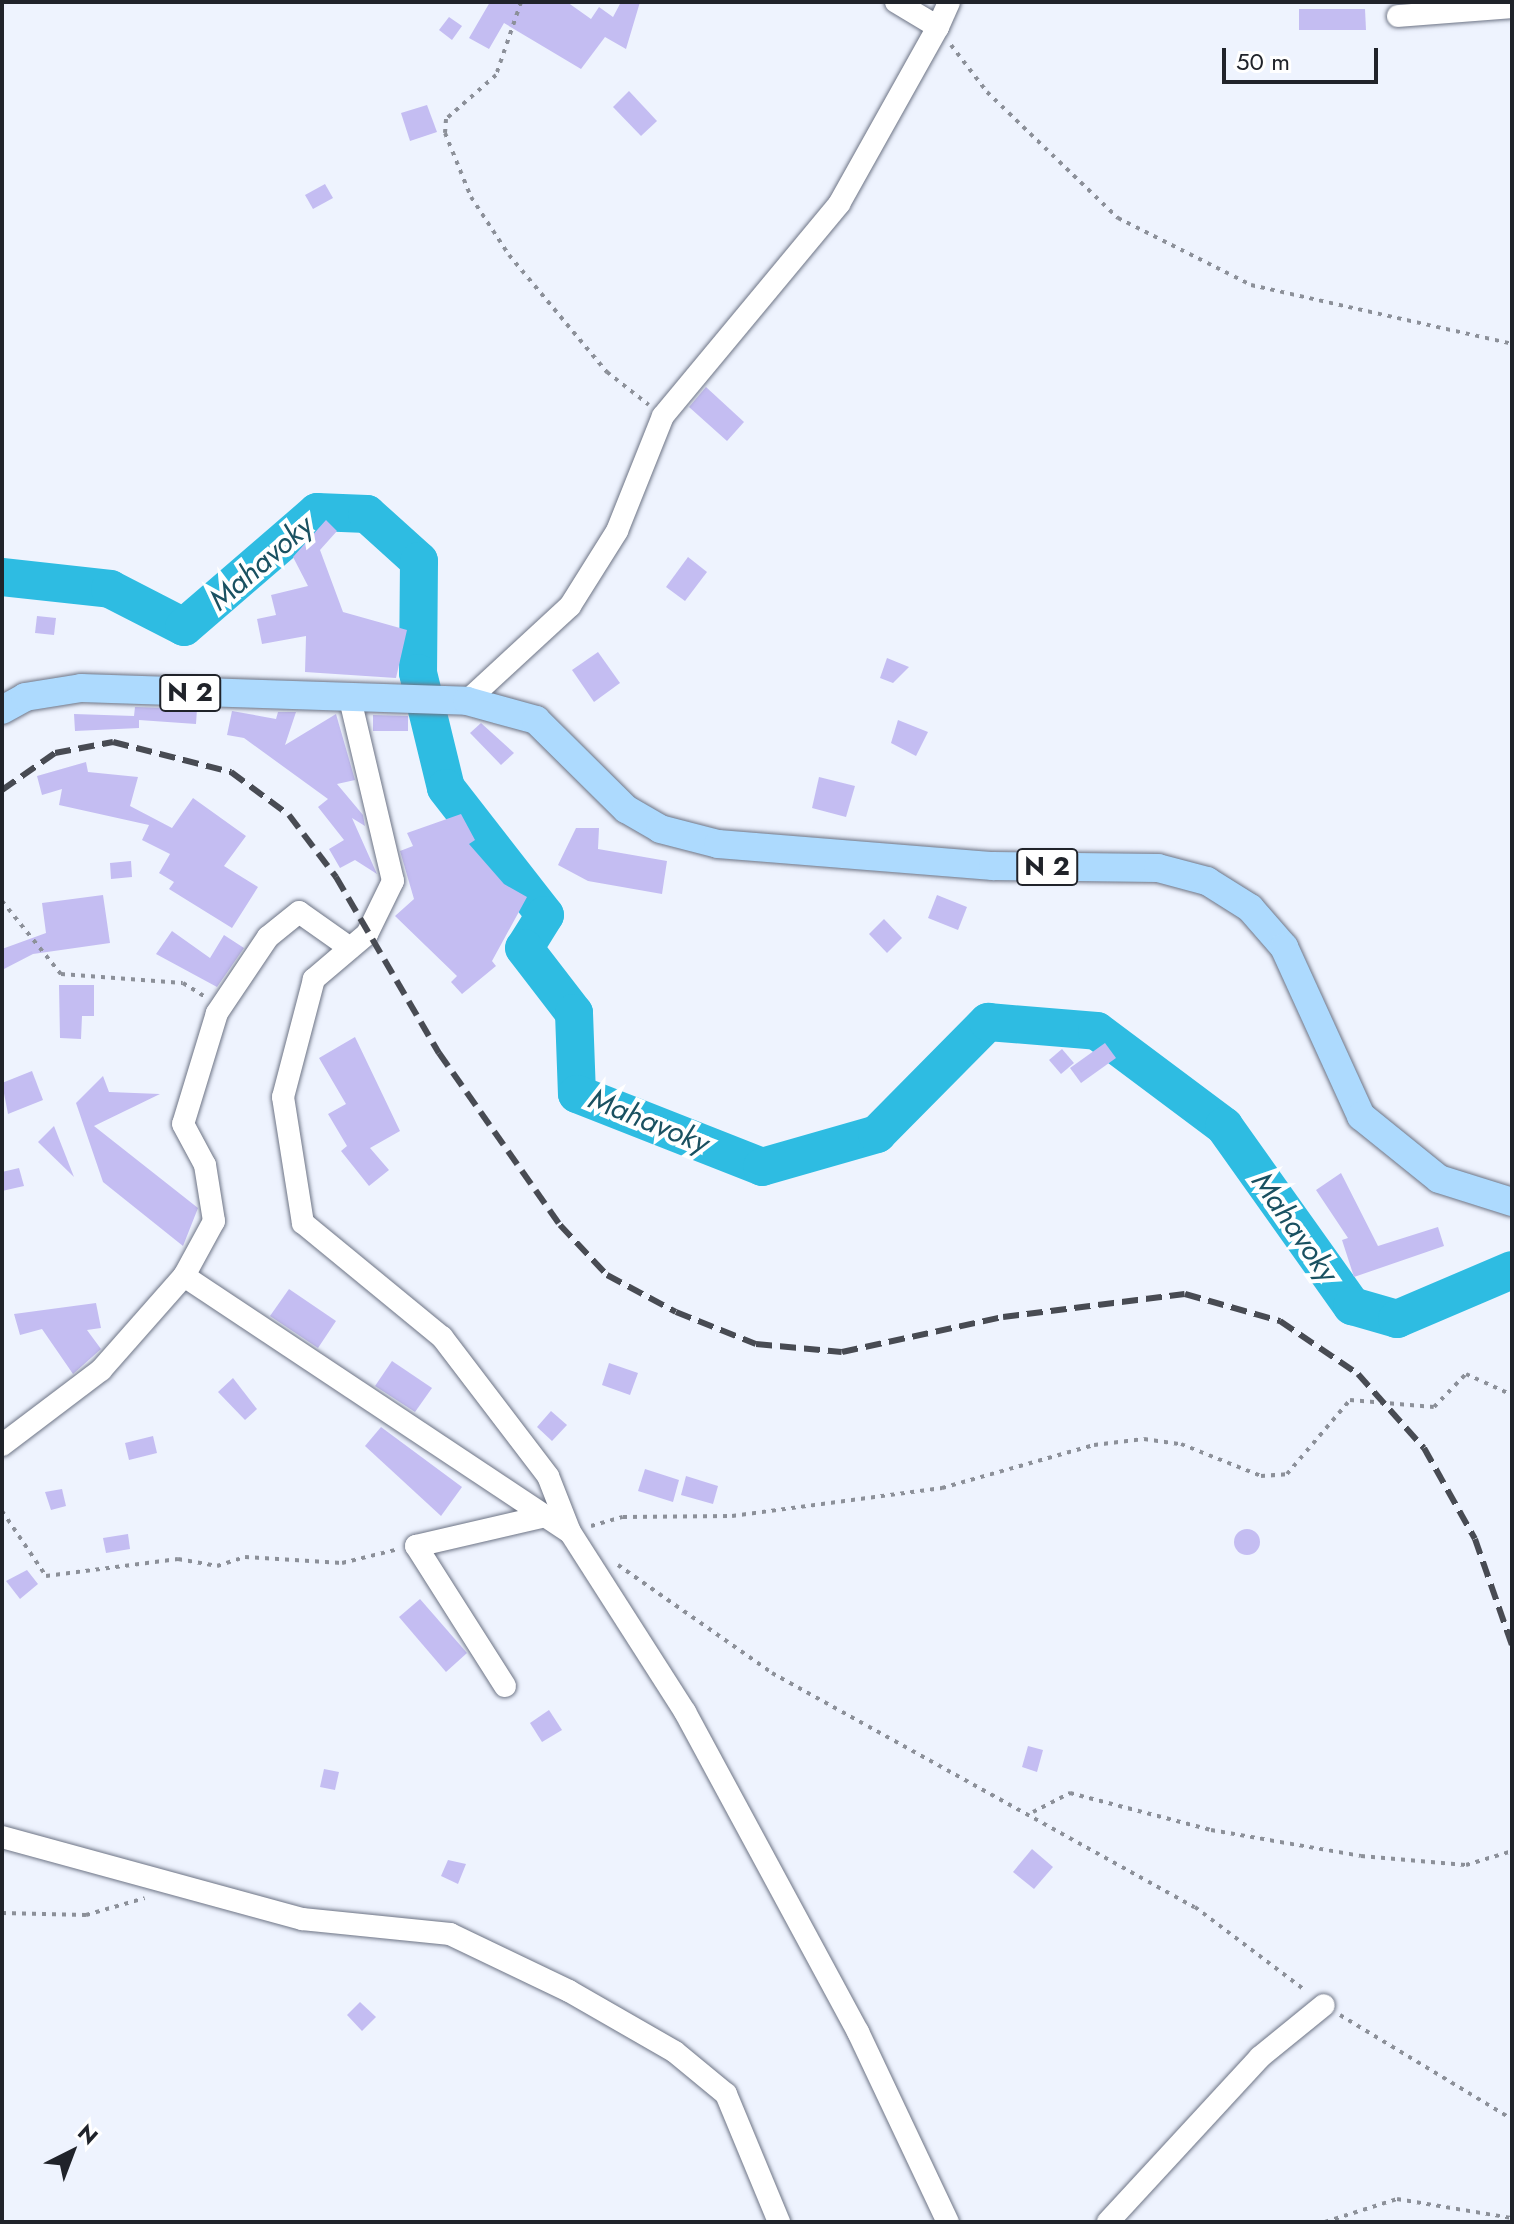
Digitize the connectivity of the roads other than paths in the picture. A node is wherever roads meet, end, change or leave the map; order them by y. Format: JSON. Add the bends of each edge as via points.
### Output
{"nodes":[{"id":1,"x":896,"y":2,"type":"edge"},
{"id":2,"x":949,"y":2,"type":"edge"},
{"id":3,"x":1512,"y":7,"type":"edge"},
{"id":4,"x":1398,"y":16,"type":"dead end"},
{"id":5,"x":938,"y":27,"type":"junction"},
{"id":6,"x":350,"y":699,"type":"junction"},
{"id":7,"x":467,"y":701,"type":"junction"},
{"id":8,"x":2,"y":710,"type":"edge"},
{"id":9,"x":350,"y":948,"type":"junction"},
{"id":10,"x":1512,"y":1202,"type":"edge"},
{"id":11,"x":184,"y":1276,"type":"junction"},
{"id":12,"x":2,"y":1445,"type":"edge"},
{"id":13,"x":546,"y":1516,"type":"junction"},
{"id":14,"x":570,"y":1532,"type":"junction"},
{"id":15,"x":505,"y":1686,"type":"dead end"},
{"id":16,"x":2,"y":1837,"type":"edge"},
{"id":17,"x":1324,"y":2005,"type":"road end"},
{"id":18,"x":779,"y":2222,"type":"edge"},
{"id":19,"x":948,"y":2222,"type":"edge"},
{"id":20,"x":1108,"y":2222,"type":"edge"}],
"edges":[{"from":1,"to":5,"type":"street"},
{"from":2,"to":5,"type":"street"},
{"from":3,"to":4,"type":"street"},
{"from":5,"to":7,"type":"street","via":[[839,204],[663,416],[617,531],[570,606]]},
{"from":6,"to":7,"type":"main road","number":"N 2"},
{"from":6,"to":8,"type":"main road","number":"N 2","via":[[81,688],[25,697]]},
{"from":6,"to":9,"type":"street","via":[[393,881],[367,934]]},
{"from":7,"to":10,"type":"main road","number":"N 2","via":[[536,720],[626,809],[660,829],[718,844],[993,866],[1158,868],[1207,881],[1250,908],[1284,947],[1361,1116],[1439,1179]]},
{"from":9,"to":11,"type":"street","via":[[299,912],[268,937],[222,1006],[183,1124],[205,1165],[214,1221]]},
{"from":9,"to":14,"type":"street","via":[[314,979],[283,1097],[303,1223],[442,1337],[548,1476]]},
{"from":11,"to":12,"type":"street","via":[[101,1370]]},
{"from":11,"to":13,"type":"street"},
{"from":13,"to":14,"type":"street"},
{"from":13,"to":15,"type":"street","via":[[416,1546]]},
{"from":14,"to":19,"type":"street","via":[[685,1712],[858,2032]]},
{"from":16,"to":18,"type":"street","via":[[302,1919],[450,1934],[569,1991],[675,2052],[726,2094]]},
{"from":17,"to":20,"type":"street","via":[[1260,2057]]}]}
